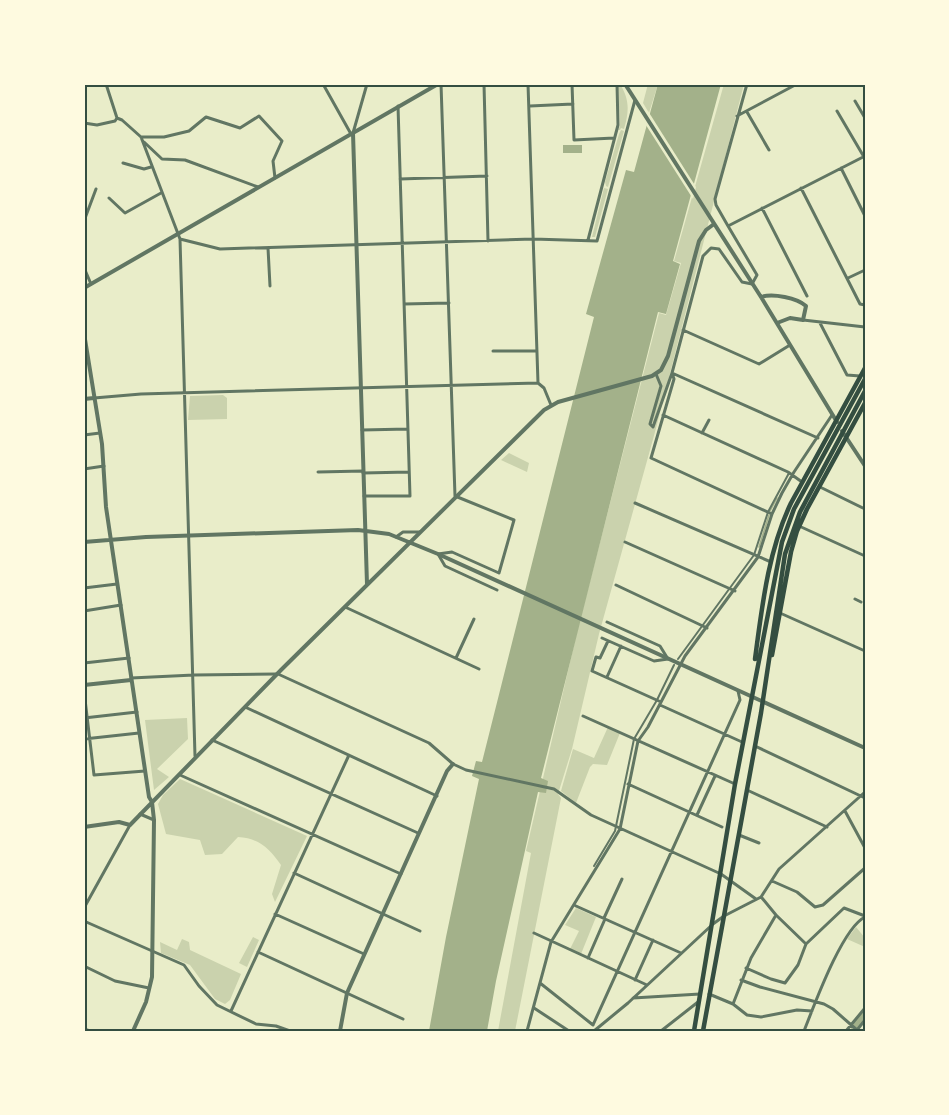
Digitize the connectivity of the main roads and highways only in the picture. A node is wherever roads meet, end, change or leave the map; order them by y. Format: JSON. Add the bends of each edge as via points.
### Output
{"nodes":[{"id":1,"x":865,"y":368,"type":"edge"},
{"id":2,"x":863,"y":377,"type":"edge"},
{"id":3,"x":865,"y":391,"type":"edge"},
{"id":4,"x":865,"y":403,"type":"edge"},
{"id":5,"x":773,"y":606,"type":"junction"},
{"id":6,"x":751,"y":696,"type":"junction"},
{"id":7,"x":763,"y":702,"type":"junction"},
{"id":8,"x":694,"y":1031,"type":"edge"},
{"id":9,"x":703,"y":1031,"type":"edge"}],
"edges":[{"from":1,"to":2,"type":"main road"},
{"from":2,"to":5,"type":"main road","via":[[789,521],[779,553]]},
{"from":2,"to":6,"type":"main road","via":[[781,526]]},
{"from":3,"to":5,"type":"main road","via":[[795,523]]},
{"from":4,"to":7,"type":"main road","via":[[799,526]]},
{"from":5,"to":6,"type":"main road"},
{"from":5,"to":7,"type":"main road"},
{"from":6,"to":8,"type":"main road"},
{"from":7,"to":9,"type":"main road"}]}
